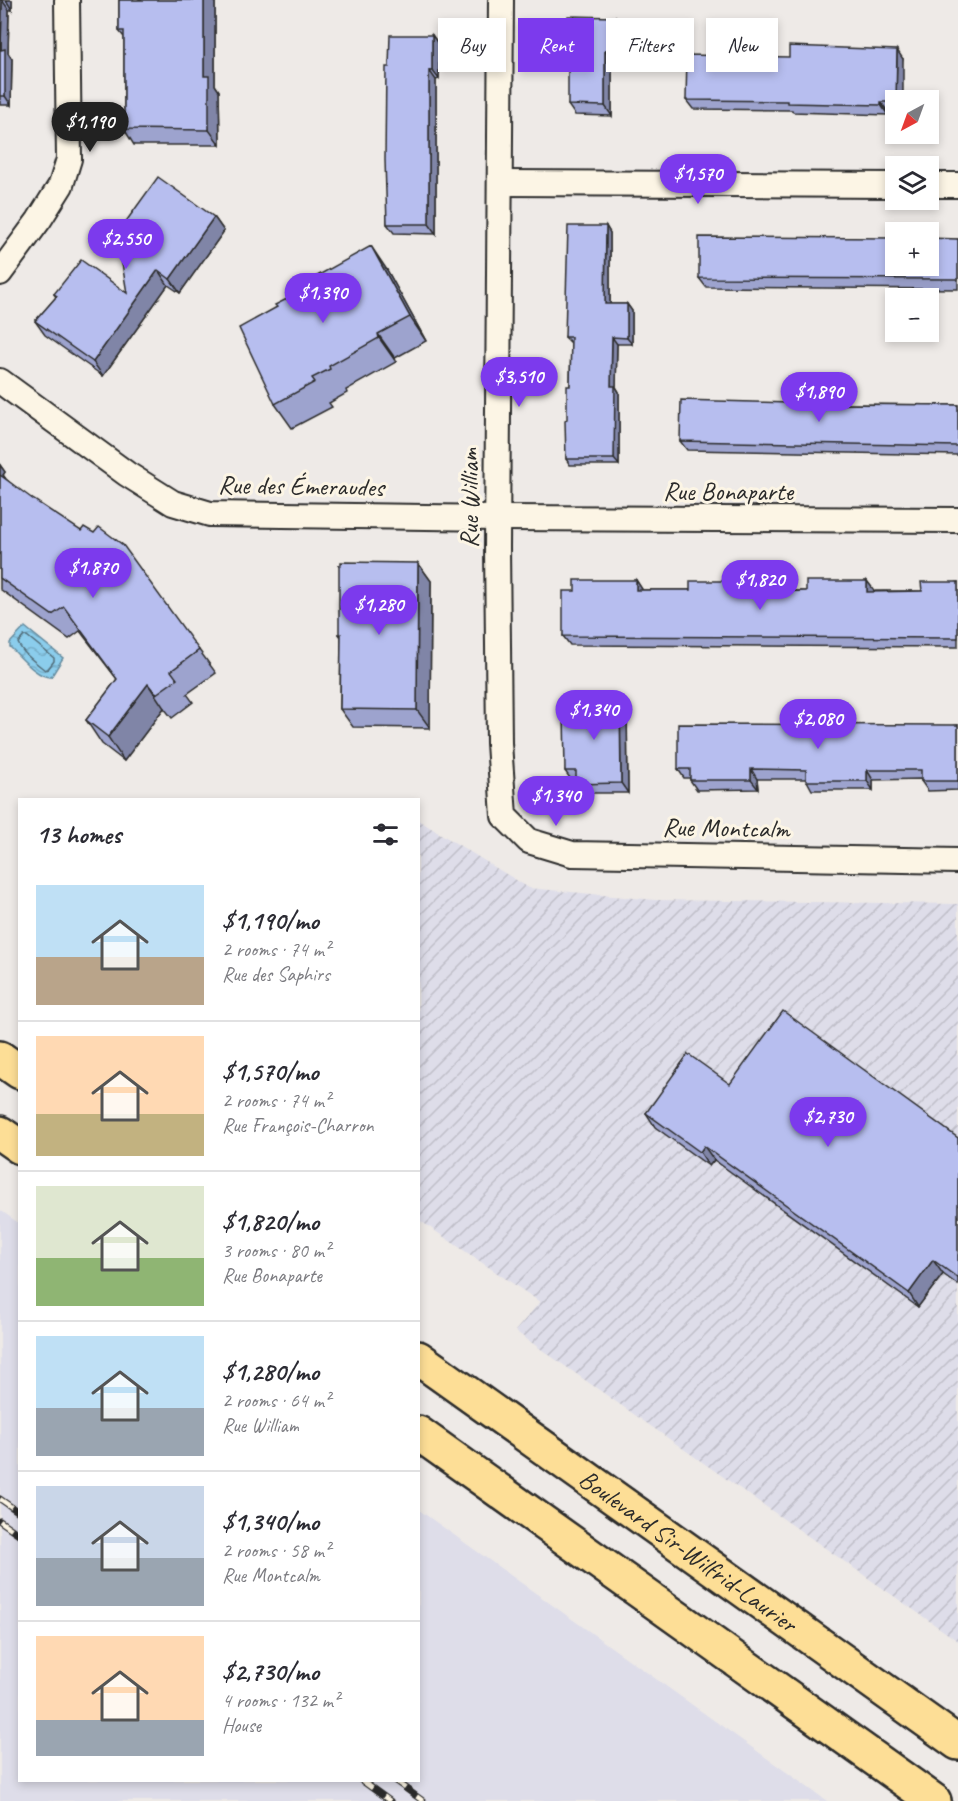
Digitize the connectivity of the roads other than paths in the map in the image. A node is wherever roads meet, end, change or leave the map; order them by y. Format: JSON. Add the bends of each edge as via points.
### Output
{"nodes":[{"id":1,"x":67,"y":0,"type":"edge"},
{"id":2,"x":501,"y":0,"type":"edge"},
{"id":3,"x":500,"y":183,"type":"junction"},
{"id":4,"x":885,"y":185,"type":"edge"},
{"id":5,"x":939,"y":185,"type":"edge"},
{"id":6,"x":958,"y":185,"type":"edge"},
{"id":7,"x":0,"y":273,"type":"edge"},
{"id":8,"x":0,"y":381,"type":"edge"},
{"id":9,"x":497,"y":518,"type":"junction"},
{"id":10,"x":958,"y":520,"type":"edge"},
{"id":11,"x":504,"y":816,"type":"joint"},
{"id":12,"x":958,"y":861,"type":"edge"},
{"id":13,"x":0,"y":1058,"type":"edge"},
{"id":14,"x":18,"y":1071,"type":"edge"},
{"id":15,"x":0,"y":1133,"type":"edge"},
{"id":16,"x":18,"y":1146,"type":"edge"},
{"id":17,"x":420,"y":1359,"type":"edge"},
{"id":18,"x":420,"y":1433,"type":"edge"},
{"id":19,"x":958,"y":1743,"type":"edge"},
{"id":20,"x":934,"y":1801,"type":"edge"}],
"edges":[{"from":1,"to":7,"type":"street","via":[[69,159],[61,185]]},
{"from":2,"to":3,"type":"street","name":"Rue William"},
{"from":3,"to":4,"type":"street"},
{"from":3,"to":9,"type":"street","name":"Rue William"},
{"from":5,"to":6,"type":"street"},
{"from":8,"to":9,"type":"street","name":"Rue des Émeraudes","via":[[127,474],[173,503],[210,514]]},
{"from":9,"to":10,"type":"street","name":"Rue Bonaparte"},
{"from":9,"to":11,"type":"street","name":"Rue William","via":[[499,743]]},
{"from":11,"to":12,"type":"street","name":"Rue Montcalm","via":[[529,841],[572,854]]},
{"from":13,"to":14,"type":"highway"},
{"from":15,"to":16,"type":"highway"},
{"from":17,"to":19,"type":"highway","name":"Boulevard Sir-Wilfrid-Laurier"},
{"from":18,"to":20,"type":"highway"}]}
